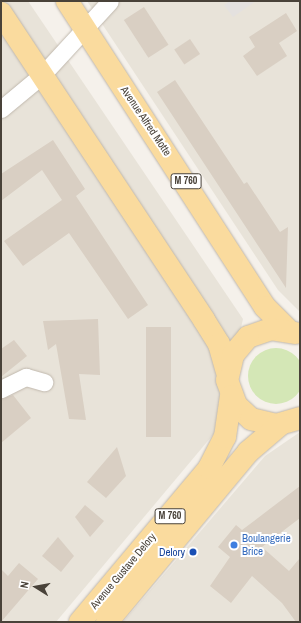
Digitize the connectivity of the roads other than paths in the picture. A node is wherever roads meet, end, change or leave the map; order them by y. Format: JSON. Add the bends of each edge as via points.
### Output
{"nodes":[{"id":1,"x":67,"y":1,"type":"edge"},
{"id":2,"x":110,"y":1,"type":"edge"},
{"id":3,"x":1,"y":13,"type":"edge"},
{"id":4,"x":85,"y":29,"type":"junction"},
{"id":5,"x":42,"y":75,"type":"junction"},
{"id":6,"x":1,"y":109,"type":"edge"},
{"id":7,"x":295,"y":331,"type":"edge"},
{"id":8,"x":227,"y":372,"type":"junction"},
{"id":9,"x":44,"y":382,"type":"dead end"},
{"id":10,"x":1,"y":390,"type":"edge"},
{"id":11,"x":231,"y":396,"type":"junction"},
{"id":12,"x":292,"y":424,"type":"edge"},
{"id":13,"x":80,"y":622,"type":"edge"},
{"id":14,"x":107,"y":622,"type":"edge"}],
"edges":[{"from":1,"to":4,"type":"main road","name":"Avenue Alfred Motte","number":"M 760"},
{"from":2,"to":4,"type":"street"},
{"from":3,"to":5,"type":"main road"},
{"from":4,"to":5,"type":"street"},
{"from":4,"to":7,"type":"main road","name":"Avenue Alfred Motte","number":"M 760","via":[[265,307]]},
{"from":5,"to":6,"type":"street"},
{"from":5,"to":8,"type":"main road","via":[[219,344]]},
{"from":7,"to":8,"type":"main road","via":[[265,330],[248,337],[233,355]]},
{"from":8,"to":11,"type":"main road"},
{"from":9,"to":10,"type":"street","via":[[26,377]]},
{"from":11,"to":12,"type":"main road","via":[[251,419]]},
{"from":11,"to":13,"type":"main road","name":"Avenue Gustave Delory","number":"M 760","via":[[225,437],[209,468]]},
{"from":12,"to":14,"type":"main road","name":"Avenue Gustave Delory","number":"M 760","via":[[248,452]]}]}
